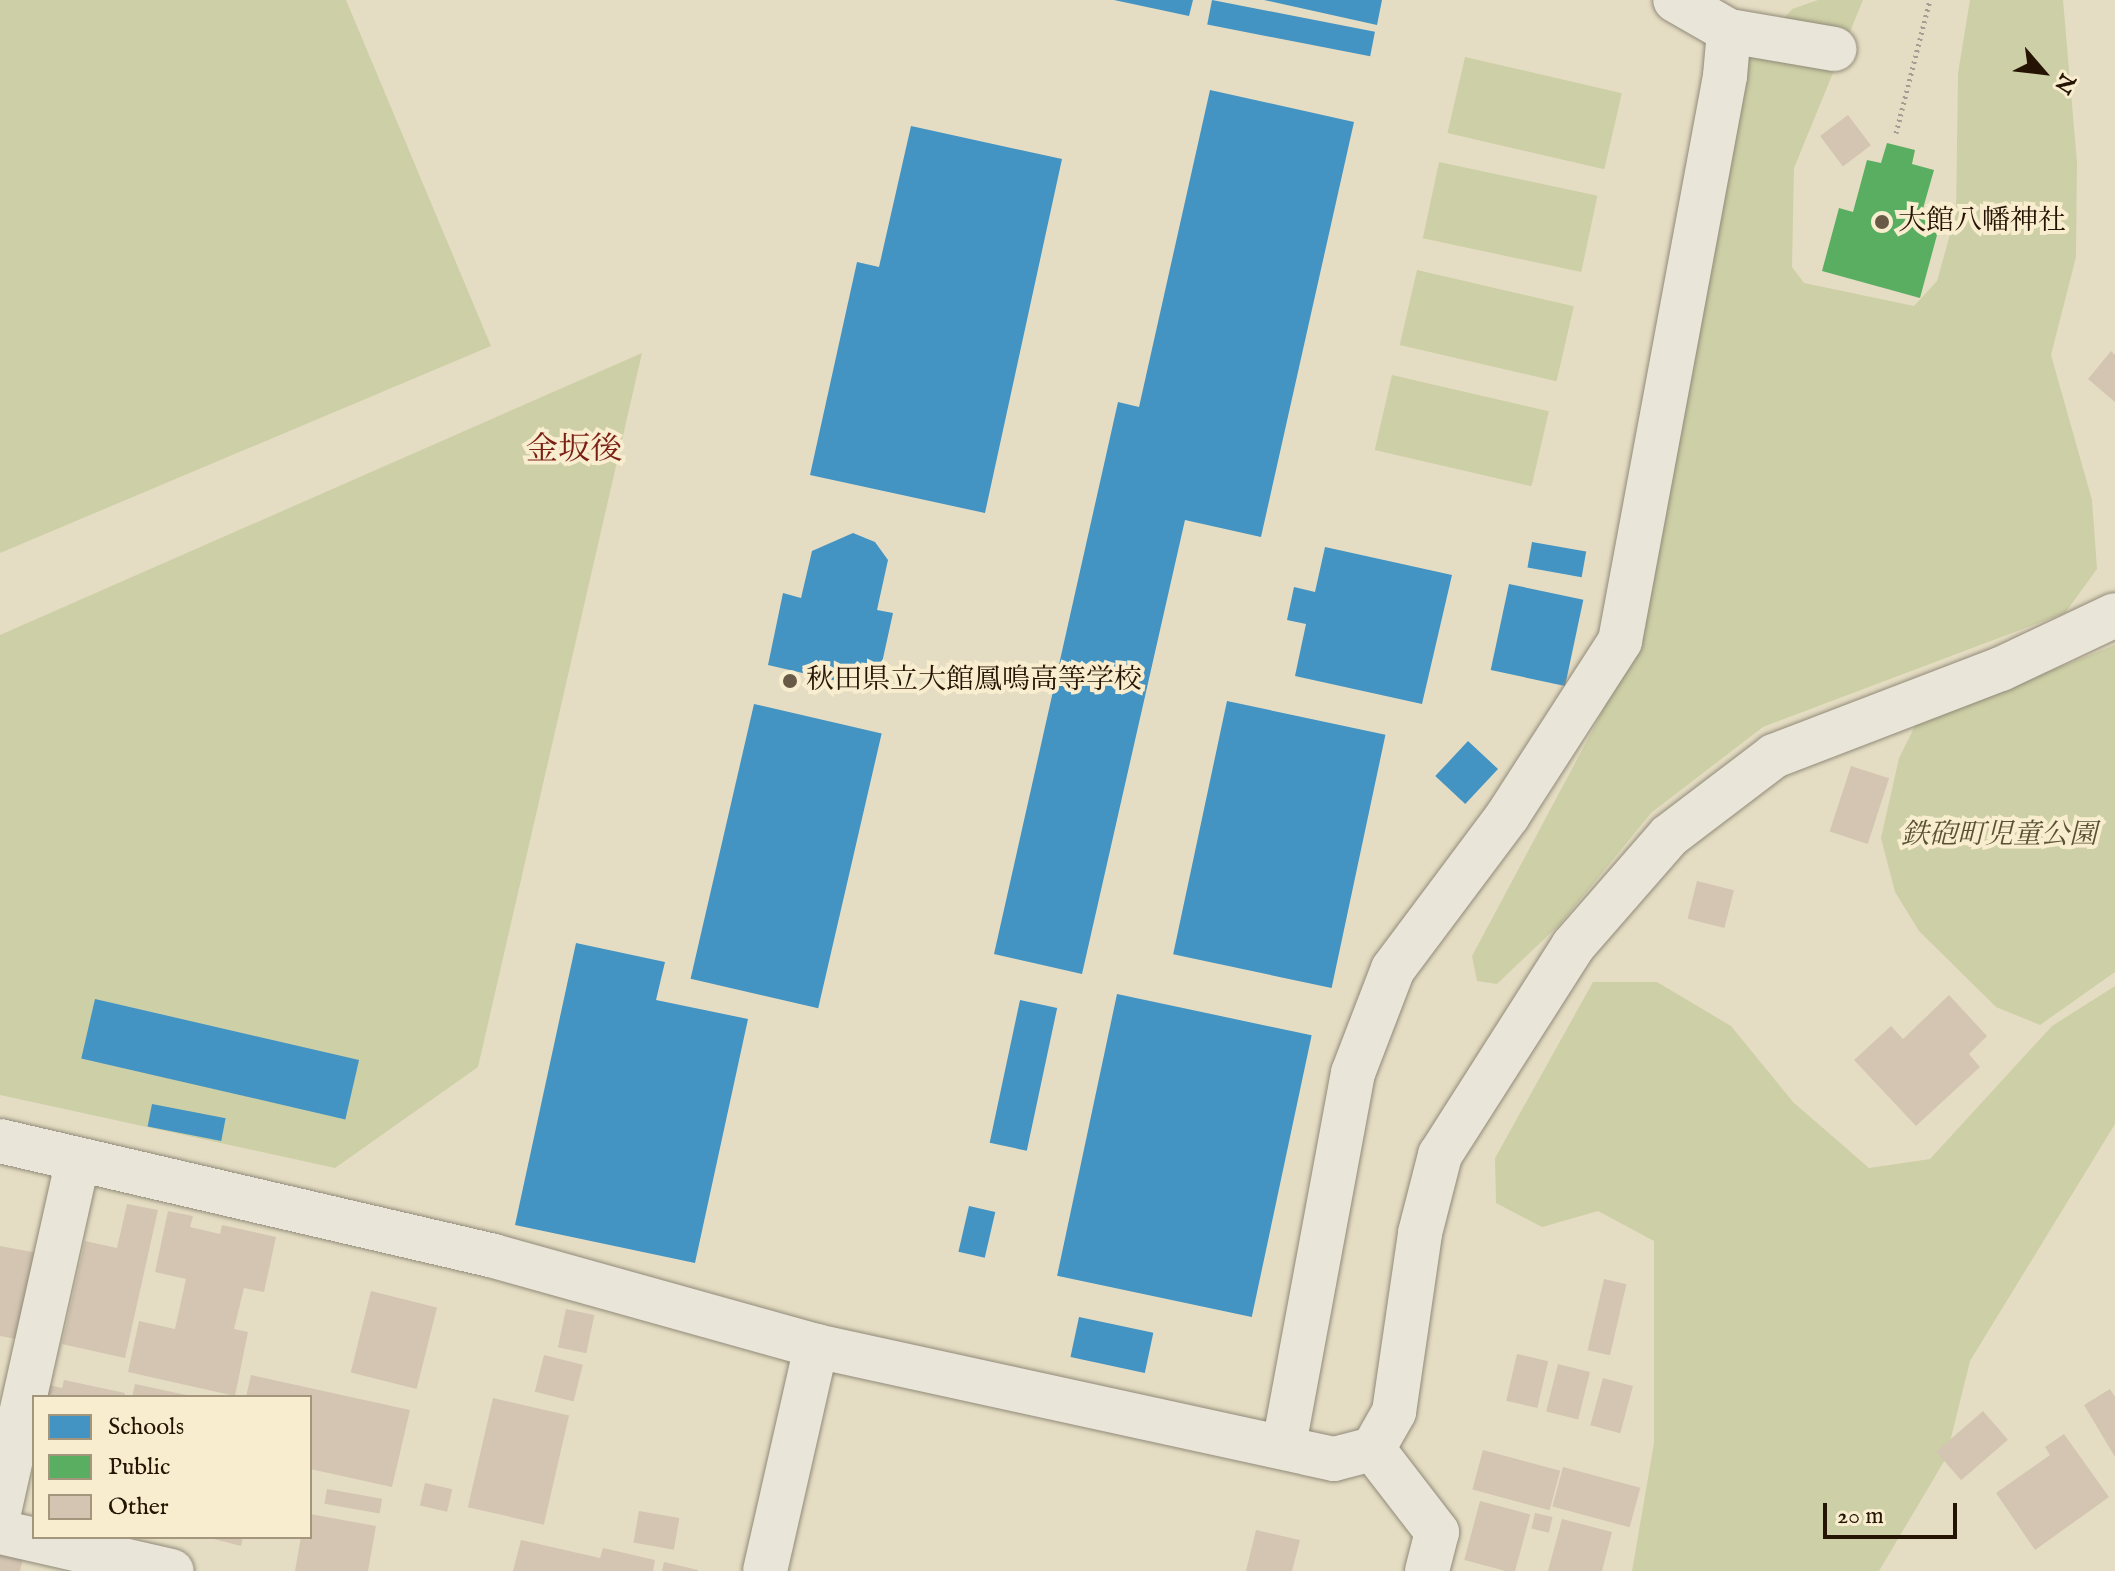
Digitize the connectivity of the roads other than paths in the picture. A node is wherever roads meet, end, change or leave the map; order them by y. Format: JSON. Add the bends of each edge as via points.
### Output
{"nodes":[{"id":1,"x":1675,"y":0,"type":"edge"},
{"id":2,"x":1729,"y":31,"type":"junction"},
{"id":3,"x":1834,"y":49,"type":"dead end"},
{"id":4,"x":2115,"y":615,"type":"edge"},
{"id":5,"x":0,"y":1141,"type":"edge"},
{"id":6,"x":78,"y":1160,"type":"junction"},
{"id":7,"x":816,"y":1346,"type":"junction"},
{"id":8,"x":1284,"y":1445,"type":"junction"},
{"id":9,"x":1373,"y":1449,"type":"junction"},
{"id":10,"x":0,"y":1508,"type":"edge"},
{"id":11,"x":0,"y":1532,"type":"edge"},
{"id":12,"x":172,"y":1571,"type":"edge"},
{"id":13,"x":765,"y":1571,"type":"edge"},
{"id":14,"x":1427,"y":1571,"type":"edge"}],
"edges":[{"from":1,"to":2,"type":"street"},
{"from":2,"to":3,"type":"street"},
{"from":2,"to":8,"type":"street","via":[[1620,641],[1508,815],[1393,969],[1353,1073]]},
{"from":4,"to":9,"type":"street","via":[[2001,669],[1774,756],[1669,836],[1573,946],[1440,1155],[1420,1233],[1394,1412]]},
{"from":5,"to":6,"type":"street"},
{"from":6,"to":7,"type":"street","via":[[494,1256]]},
{"from":6,"to":10,"type":"street"},
{"from":7,"to":8,"type":"street"},
{"from":7,"to":13,"type":"street"},
{"from":8,"to":9,"type":"street","via":[[1334,1459]]},
{"from":9,"to":14,"type":"street","via":[[1437,1532]]},
{"from":11,"to":12,"type":"street"}]}
